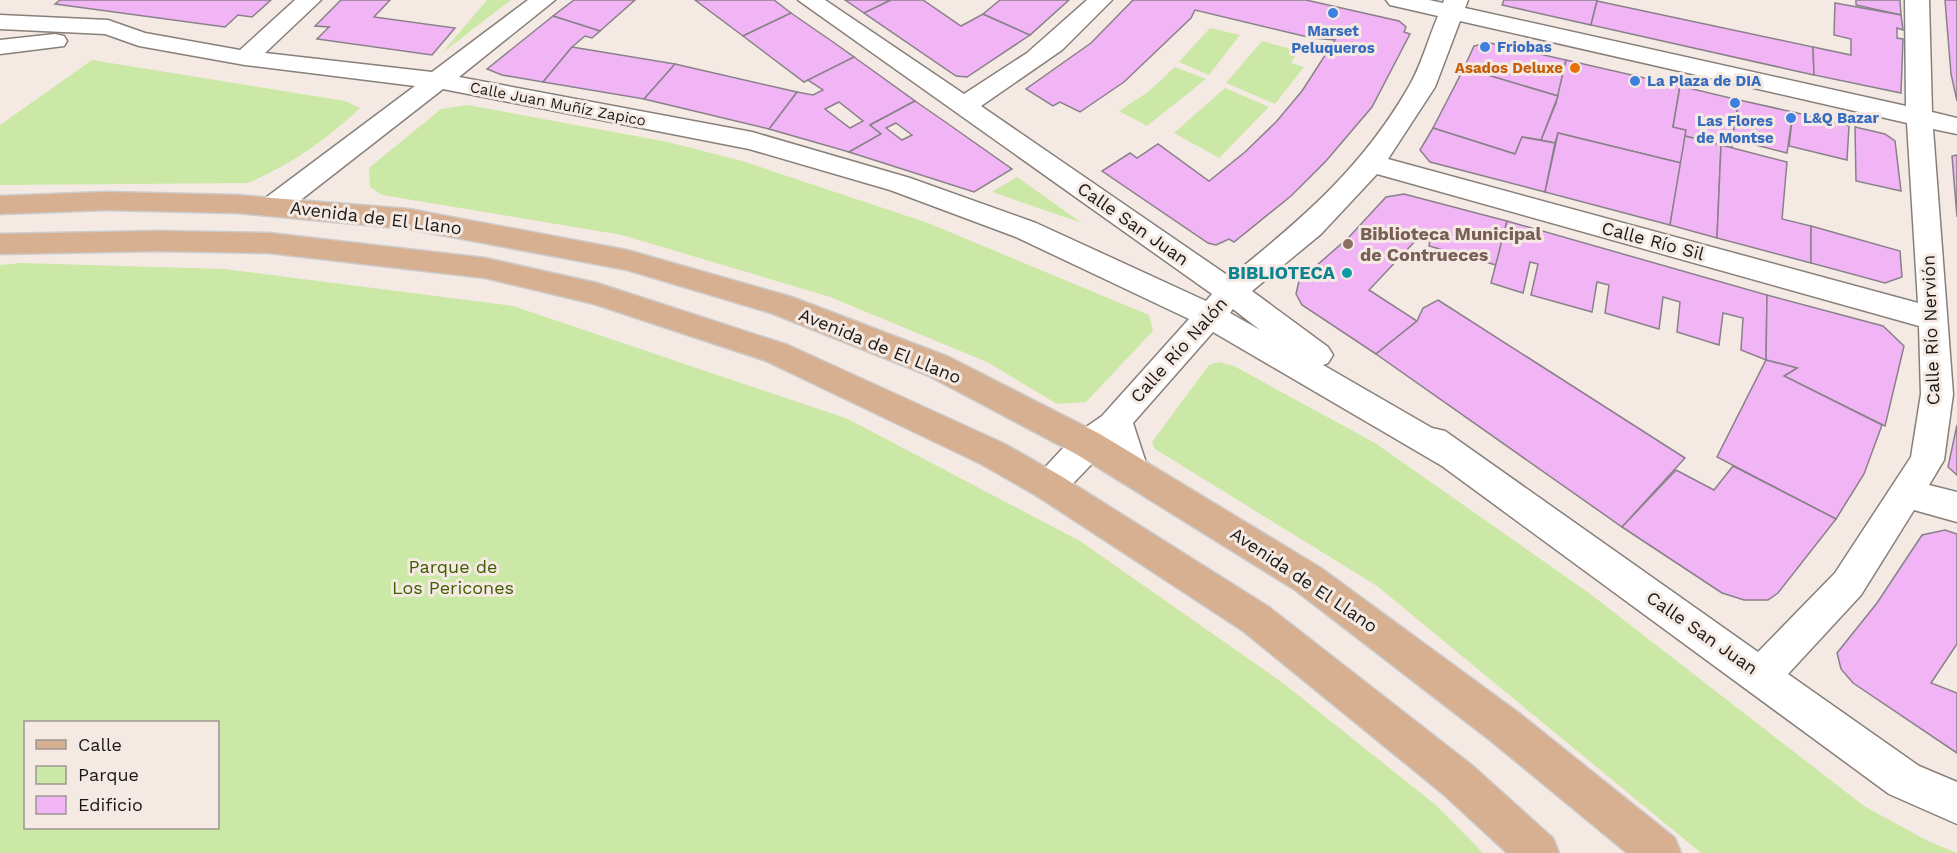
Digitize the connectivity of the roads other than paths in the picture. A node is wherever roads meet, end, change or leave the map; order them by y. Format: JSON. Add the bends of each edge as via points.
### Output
{"nodes":[{"id":1,"x":26,"y":0,"type":"edge"},
{"id":2,"x":309,"y":0,"type":"edge"},
{"id":3,"x":543,"y":0,"type":"edge"},
{"id":4,"x":810,"y":0,"type":"edge"},
{"id":5,"x":1100,"y":0,"type":"edge"},
{"id":6,"x":1398,"y":0,"type":"edge"},
{"id":7,"x":1917,"y":0,"type":"edge"},
{"id":8,"x":1453,"y":6,"type":"edge"},
{"id":9,"x":0,"y":21,"type":"edge"},
{"id":10,"x":120,"y":31,"type":"junction"},
{"id":11,"x":0,"y":47,"type":"edge"},
{"id":12,"x":245,"y":58,"type":"junction"},
{"id":13,"x":440,"y":81,"type":"junction"},
{"id":14,"x":962,"y":106,"type":"junction"},
{"id":15,"x":1921,"y":117,"type":"junction"},
{"id":16,"x":1957,"y":126,"type":"edge"},
{"id":17,"x":1371,"y":163,"type":"junction"},
{"id":18,"x":0,"y":205,"type":"edge"},
{"id":19,"x":274,"y":206,"type":"junction"},
{"id":20,"x":1149,"y":235,"type":"junction"},
{"id":21,"x":0,"y":244,"type":"edge"},
{"id":22,"x":1099,"y":263,"type":"junction"},
{"id":23,"x":1231,"y":292,"type":"junction"},
{"id":24,"x":1210,"y":316,"type":"junction"},
{"id":25,"x":1934,"y":319,"type":"junction"},
{"id":26,"x":1116,"y":420,"type":"junction"},
{"id":27,"x":1088,"y":444,"type":"junction"},
{"id":28,"x":1451,"y":455,"type":"junction"},
{"id":29,"x":1131,"y":469,"type":"junction"},
{"id":30,"x":1049,"y":486,"type":"junction"},
{"id":31,"x":1908,"y":494,"type":"junction"},
{"id":32,"x":1957,"y":507,"type":"edge"},
{"id":33,"x":1761,"y":675,"type":"junction"},
{"id":34,"x":1957,"y":803,"type":"edge"},
{"id":35,"x":1538,"y":853,"type":"edge"},
{"id":36,"x":1660,"y":853,"type":"edge"}],
"edges":[{"from":1,"to":9,"type":"street"},
{"from":2,"to":12,"type":"street"},
{"from":3,"to":13,"type":"street"},
{"from":4,"to":14,"type":"street","name":"Calle San Juan"},
{"from":5,"to":14,"type":"street","via":[[1036,57]]},
{"from":6,"to":8,"type":"street"},
{"from":7,"to":15,"type":"street","name":"Calle Río Nervión"},
{"from":8,"to":15,"type":"street"},
{"from":8,"to":17,"type":"street","name":"Calle Río Nalón","via":[[1422,87]]},
{"from":9,"to":10,"type":"street","name":"Calle Juan Muñíz Zapico"},
{"from":10,"to":11,"type":"street"},
{"from":10,"to":12,"type":"street","name":"Calle Juan Muñíz Zapico","via":[[140,39]]},
{"from":12,"to":13,"type":"street","name":"Calle Juan Muñíz Zapico"},
{"from":13,"to":19,"type":"street"},
{"from":13,"to":22,"type":"street","name":"Calle Juan Muñíz Zapico","via":[[752,141],[900,184],[1026,230]]},
{"from":14,"to":20,"type":"street","name":"Calle San Juan"},
{"from":15,"to":16,"type":"street"},
{"from":15,"to":25,"type":"street","name":"Calle Río Nervión"},
{"from":17,"to":23,"type":"street","name":"Calle Río Nalón","via":[[1311,227]]},
{"from":17,"to":25,"type":"street","name":"Calle Río Sil"},
{"from":18,"to":19,"type":"main road","name":"Avenida de El Llano","via":[[106,201]]},
{"from":19,"to":27,"type":"main road","name":"Avenida de El Llano","via":[[409,219],[627,260],[781,305],[938,366]]},
{"from":20,"to":22,"type":"street","name":"Calle Juan Muñíz Zapico","via":[[1143,251],[1129,262]]},
{"from":20,"to":23,"type":"street","name":"Calle San Juan"},
{"from":21,"to":30,"type":"main road","name":"Avenida de El Llano","via":[[158,240],[269,243],[485,268],[597,294],[777,353],[993,454]]},
{"from":22,"to":24,"type":"street","name":"Calle Juan Muñíz Zapico"},
{"from":23,"to":24,"type":"street","name":"Calle Río Nalón"},
{"from":23,"to":28,"type":"street","name":"Calle San Juan"},
{"from":24,"to":26,"type":"street","name":"Calle Río Nalón"},
{"from":24,"to":28,"type":"street","name":"Calle San Juan"},
{"from":25,"to":31,"type":"street","name":"Calle Río Nervión","via":[[1934,416],[1927,460]]},
{"from":26,"to":27,"type":"street","name":"Calle Río Nalón"},
{"from":26,"to":29,"type":"street"},
{"from":27,"to":29,"type":"main road","name":"Avenida de El Llano"},
{"from":27,"to":30,"type":"street","name":"Calle Río Nalón"},
{"from":28,"to":33,"type":"street","name":"Calle San Juan"},
{"from":29,"to":36,"type":"main road","name":"Avenida de El Llano","via":[[1317,585],[1505,727]]},
{"from":30,"to":35,"type":"main road","name":"Avenida de El Llano","via":[[1256,619],[1458,780]]},
{"from":31,"to":32,"type":"street"},
{"from":31,"to":33,"type":"street","name":"Calle Río Nervión","via":[[1848,584]]},
{"from":33,"to":34,"type":"street","name":"Calle San Juan","via":[[1904,780]]}]}
